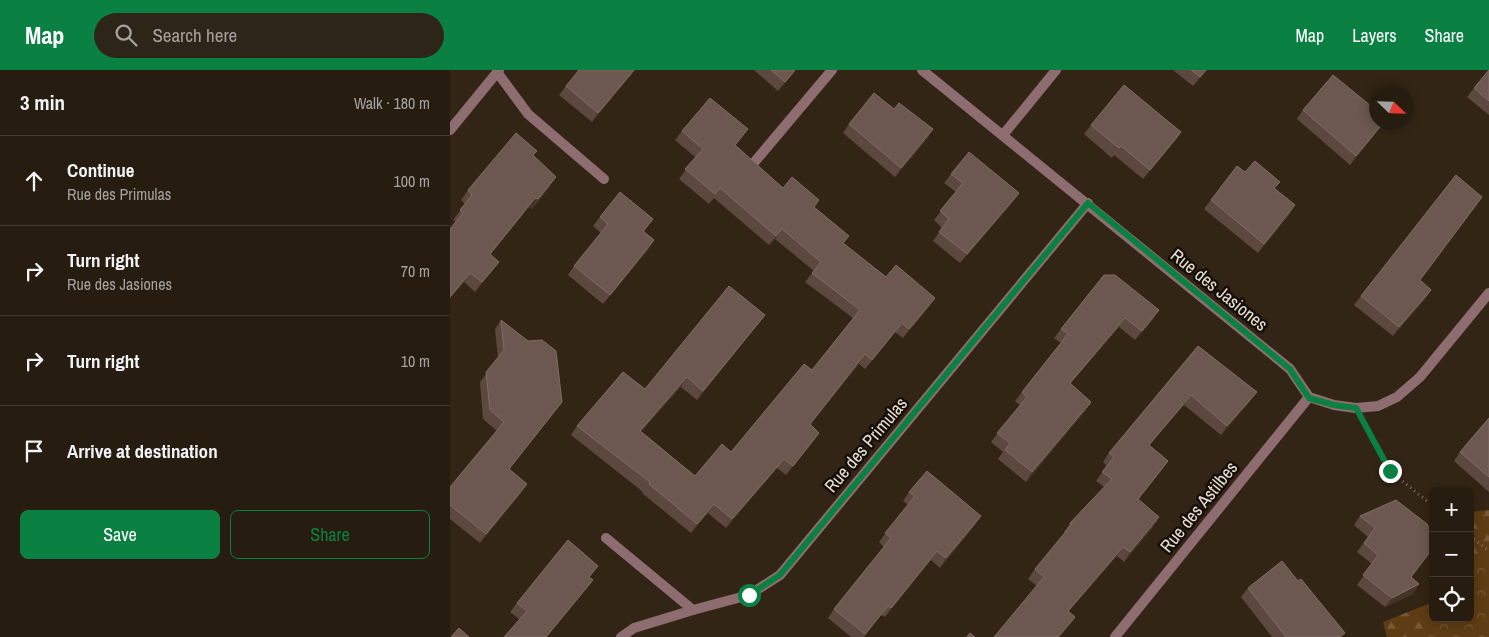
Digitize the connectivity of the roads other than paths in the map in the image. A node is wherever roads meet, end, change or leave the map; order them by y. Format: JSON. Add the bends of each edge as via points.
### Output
{"nodes":[{"id":1,"x":832,"y":70,"type":"edge"},
{"id":2,"x":922,"y":70,"type":"edge"},
{"id":3,"x":1056,"y":70,"type":"edge"},
{"id":4,"x":497,"y":71,"type":"edge"},
{"id":5,"x":450,"y":130,"type":"edge"},
{"id":6,"x":1003,"y":135,"type":"junction"},
{"id":7,"x":752,"y":165,"type":"edge"},
{"id":8,"x":604,"y":180,"type":"dead end"},
{"id":9,"x":1088,"y":203,"type":"junction"},
{"id":10,"x":1489,"y":293,"type":"edge"},
{"id":11,"x":1309,"y":398,"type":"junction"},
{"id":12,"x":606,"y":538,"type":"dead end"},
{"id":13,"x":693,"y":610,"type":"junction"},
{"id":14,"x":621,"y":637,"type":"edge"},
{"id":15,"x":1115,"y":637,"type":"edge"}],
"edges":[{"from":1,"to":7,"type":"street"},
{"from":2,"to":6,"type":"street","name":"Rue des Jasiones"},
{"from":3,"to":6,"type":"street"},
{"from":4,"to":5,"type":"street"},
{"from":4,"to":8,"type":"street","via":[[528,114]]},
{"from":6,"to":9,"type":"street","name":"Rue des Jasiones"},
{"from":9,"to":11,"type":"street","name":"Rue des Jasiones","via":[[1290,369]]},
{"from":9,"to":13,"type":"street","name":"Rue des Primulas","via":[[780,575],[749,595]]},
{"from":10,"to":11,"type":"street","via":[[1420,377],[1397,397],[1378,406],[1356,408]]},
{"from":11,"to":15,"type":"street","name":"Rue des Astilbes"},
{"from":12,"to":13,"type":"street"},
{"from":13,"to":14,"type":"street","name":"Rue des Primulas","via":[[634,628]]}]}
